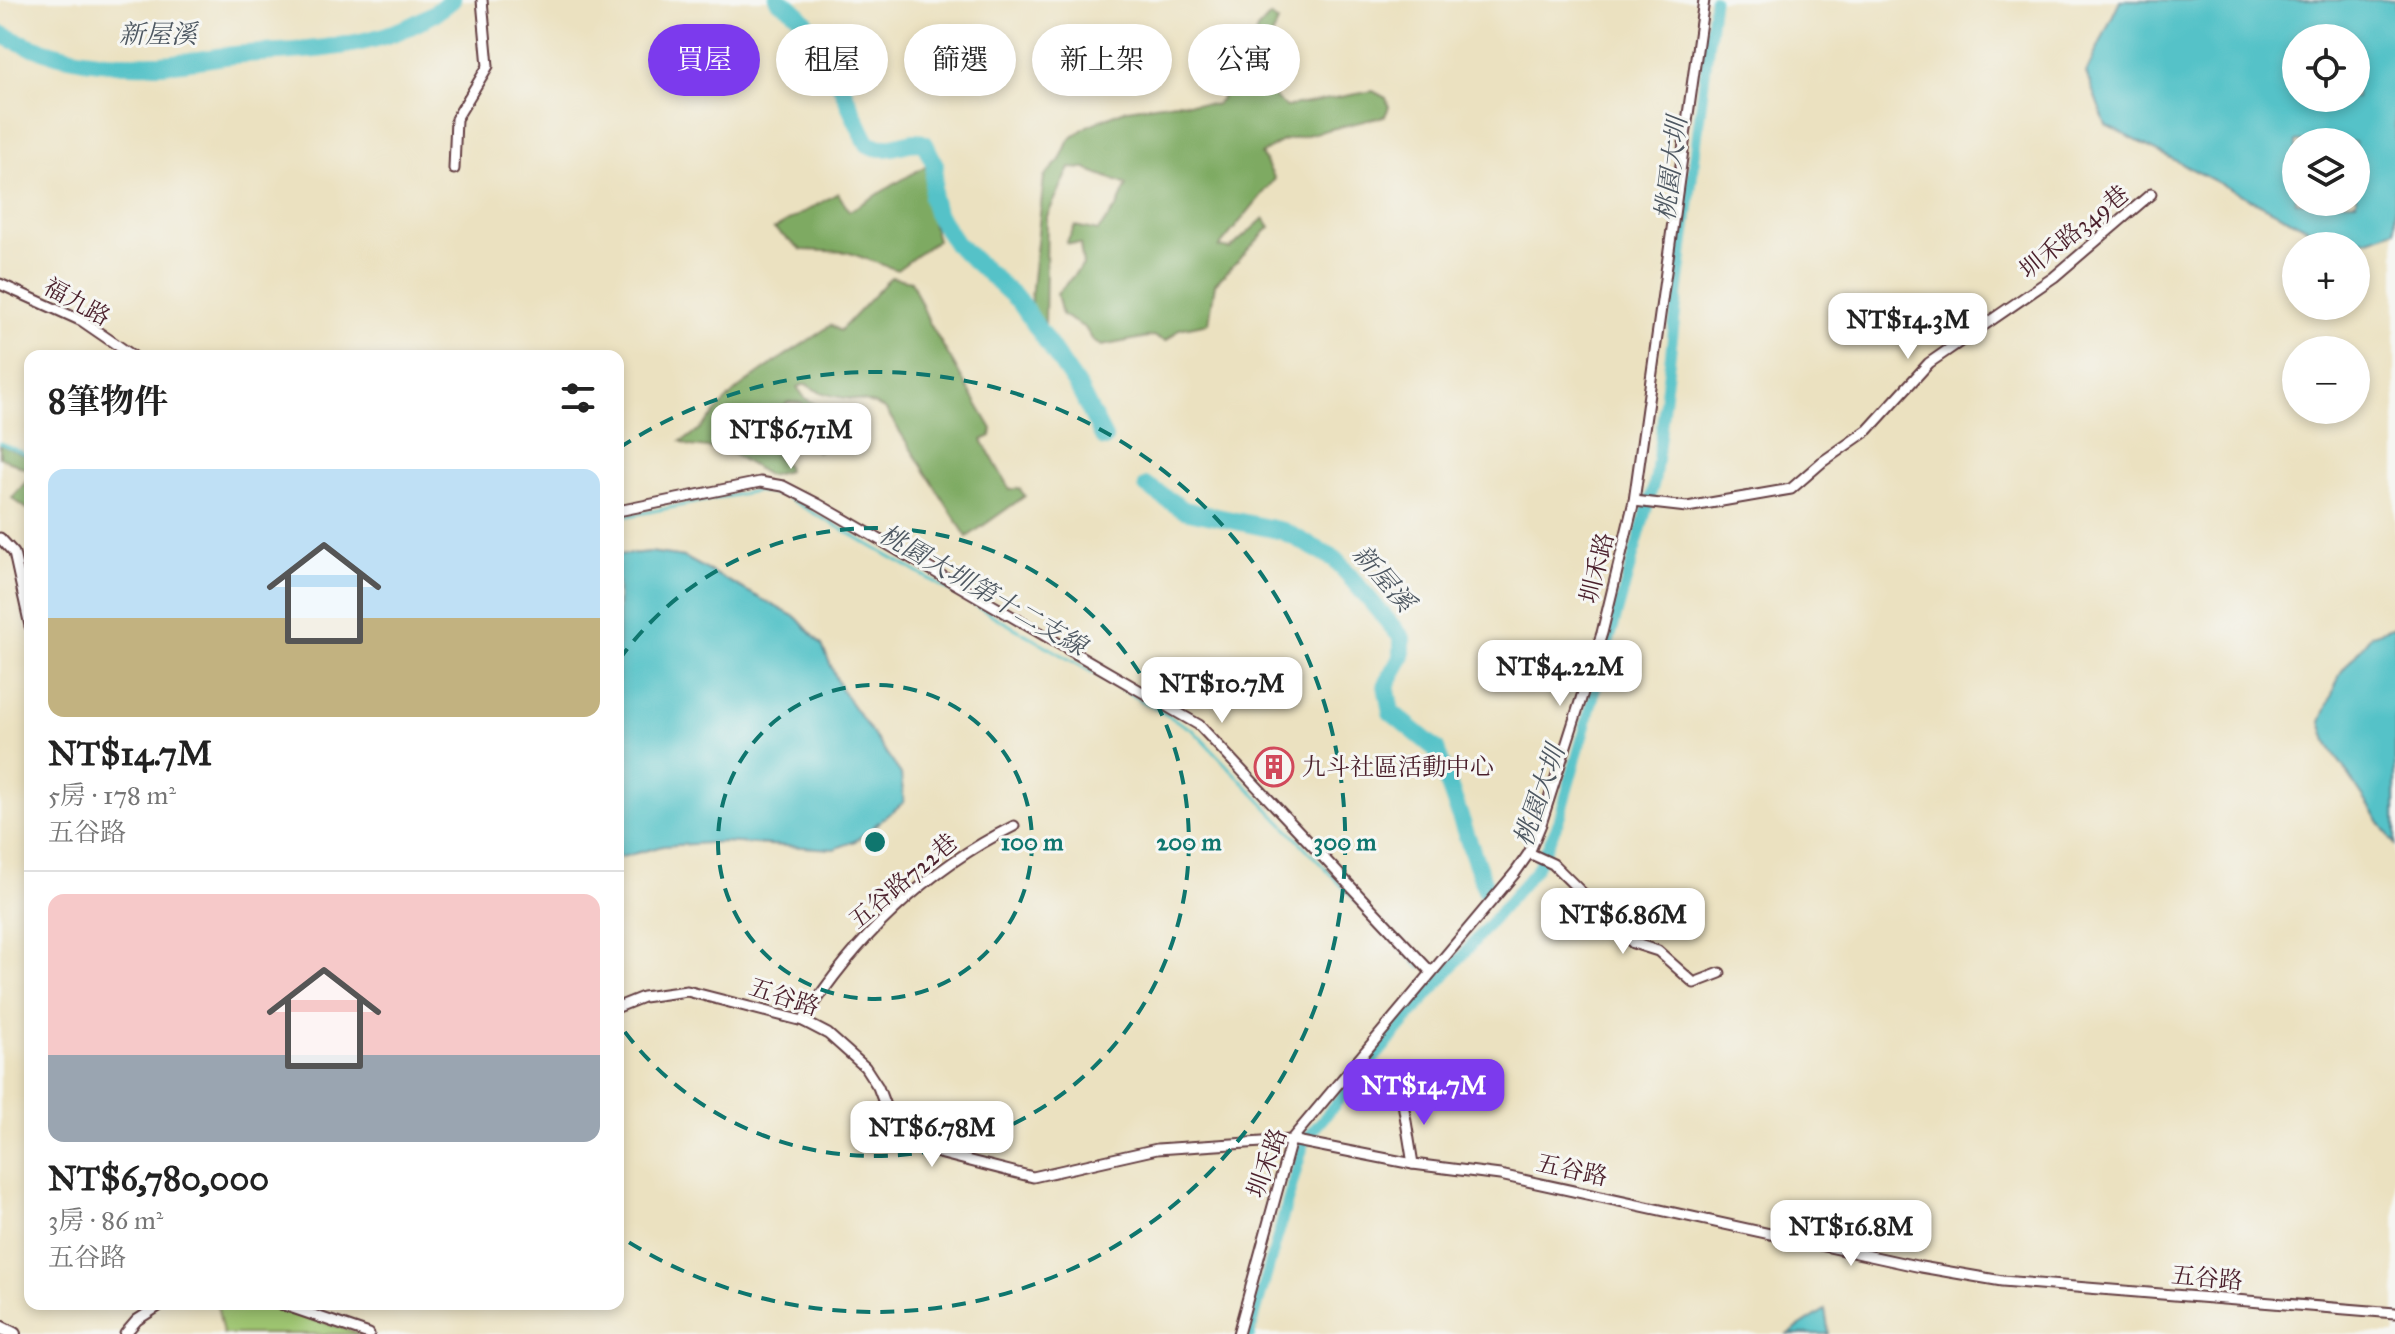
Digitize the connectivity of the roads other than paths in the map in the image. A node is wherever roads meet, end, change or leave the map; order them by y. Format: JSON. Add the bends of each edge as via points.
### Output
{"nodes":[{"id":1,"x":482,"y":0,"type":"edge"},
{"id":2,"x":1704,"y":0,"type":"edge"},
{"id":3,"x":454,"y":169,"type":"dead end"},
{"id":4,"x":2151,"y":194,"type":"dead end"},
{"id":5,"x":0,"y":284,"type":"edge"},
{"id":6,"x":124,"y":350,"type":"edge"},
{"id":7,"x":1637,"y":502,"type":"junction"},
{"id":8,"x":624,"y":510,"type":"edge"},
{"id":9,"x":0,"y":538,"type":"edge"},
{"id":10,"x":24,"y":599,"type":"edge"},
{"id":11,"x":1014,"y":826,"type":"dead end"},
{"id":12,"x":1532,"y":853,"type":"junction"},
{"id":13,"x":1430,"y":971,"type":"junction"},
{"id":14,"x":1720,"y":973,"type":"dead end"},
{"id":15,"x":624,"y":1005,"type":"edge"},
{"id":16,"x":803,"y":1021,"type":"junction"},
{"id":17,"x":1402,"y":1097,"type":"dead end"},
{"id":18,"x":1291,"y":1140,"type":"junction"},
{"id":19,"x":1413,"y":1164,"type":"junction"},
{"id":20,"x":153,"y":1310,"type":"edge"},
{"id":21,"x":299,"y":1310,"type":"edge"},
{"id":22,"x":2395,"y":1313,"type":"edge"},
{"id":23,"x":0,"y":1327,"type":"edge"},
{"id":24,"x":14,"y":1334,"type":"edge"},
{"id":25,"x":125,"y":1334,"type":"edge"},
{"id":26,"x":369,"y":1334,"type":"edge"},
{"id":27,"x":1238,"y":1334,"type":"edge"}],
"edges":[{"from":1,"to":3,"type":"street","via":[[488,66],[456,119]]},
{"from":2,"to":7,"type":"street","name":"圳禾路"},
{"from":4,"to":7,"type":"street","name":"圳禾路349巷","via":[[2054,277],[1929,363],[1868,430],[1791,489],[1687,507]]},
{"from":5,"to":6,"type":"street","name":"福九路","via":[[82,321]]},
{"from":7,"to":12,"type":"street","name":"圳禾路","via":[[1602,633]]},
{"from":8,"to":13,"type":"street","via":[[760,482],[783,486],[1199,725]]},
{"from":9,"to":10,"type":"street","via":[[14,553]]},
{"from":11,"to":16,"type":"street","name":"五谷路722巷","via":[[955,861],[866,933]]},
{"from":12,"to":13,"type":"street","name":"圳禾路"},
{"from":12,"to":14,"type":"street","via":[[1548,860],[1633,943],[1658,951],[1694,983]]},
{"from":13,"to":18,"type":"street","name":"圳禾路"},
{"from":15,"to":16,"type":"street","name":"五谷路","via":[[687,991]]},
{"from":16,"to":18,"type":"street","name":"五谷路","via":[[828,1034],[865,1067],[890,1119],[907,1139],[1001,1172],[1033,1177],[1157,1149]]},
{"from":17,"to":19,"type":"street"},
{"from":18,"to":19,"type":"street","name":"五谷路"},
{"from":18,"to":27,"type":"street","name":"圳禾路"},
{"from":19,"to":22,"type":"street","name":"五谷路","via":[[1500,1175],[2002,1281]]},
{"from":20,"to":25,"type":"street"},
{"from":21,"to":26,"type":"street"},
{"from":23,"to":24,"type":"street"}]}
